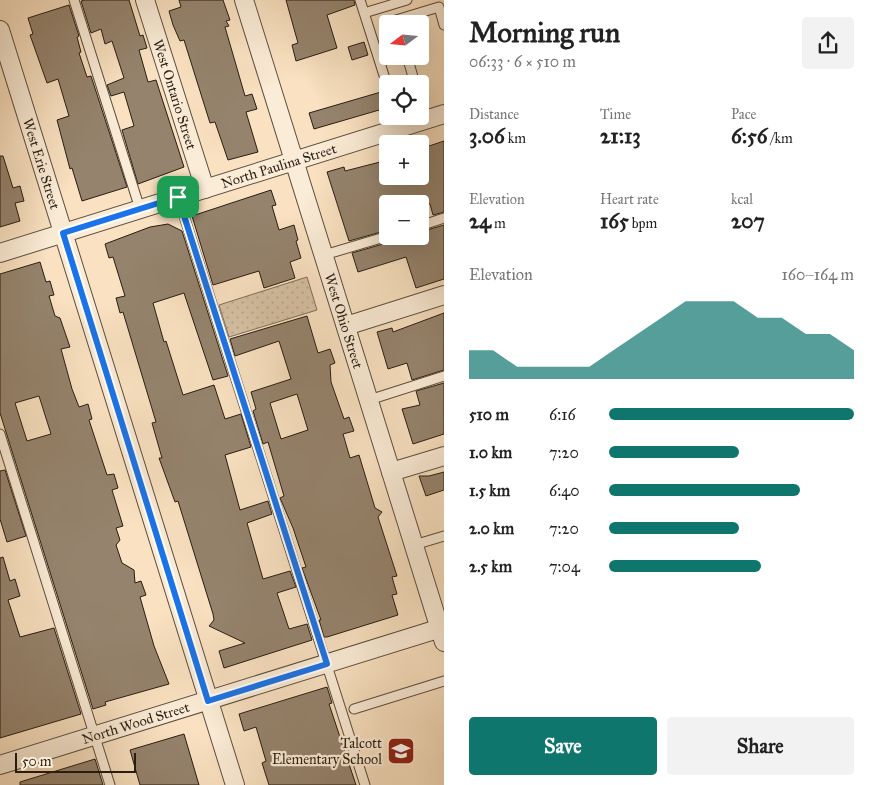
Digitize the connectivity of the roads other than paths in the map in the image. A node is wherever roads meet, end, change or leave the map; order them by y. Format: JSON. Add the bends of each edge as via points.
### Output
{"nodes":[{"id":1,"x":74,"y":0,"type":"edge"},
{"id":2,"x":145,"y":0,"type":"edge"},
{"id":3,"x":244,"y":0,"type":"edge"},
{"id":4,"x":360,"y":0,"type":"edge"},
{"id":5,"x":408,"y":0,"type":"edge"},
{"id":6,"x":364,"y":13,"type":"junction"},
{"id":7,"x":412,"y":15,"type":"edge"},
{"id":8,"x":444,"y":25,"type":"edge"},
{"id":9,"x":0,"y":30,"type":"edge"},
{"id":10,"x":384,"y":75,"type":"edge"},
{"id":11,"x":444,"y":114,"type":"edge"},
{"id":12,"x":429,"y":119,"type":"edge"},
{"id":13,"x":393,"y":125,"type":"edge"},
{"id":14,"x":294,"y":161,"type":"junction"},
{"id":15,"x":205,"y":189,"type":"junction"},
{"id":16,"x":178,"y":197,"type":"junction"},
{"id":17,"x":140,"y":209,"type":"junction"},
{"id":18,"x":444,"y":218,"type":"edge"},
{"id":19,"x":429,"y":223,"type":"edge"},
{"id":20,"x":63,"y":233,"type":"junction"},
{"id":21,"x":379,"y":239,"type":"edge"},
{"id":22,"x":0,"y":253,"type":"edge"},
{"id":23,"x":324,"y":255,"type":"junction"},
{"id":24,"x":444,"y":296,"type":"edge"},
{"id":25,"x":346,"y":326,"type":"junction"},
{"id":26,"x":444,"y":376,"type":"edge"},
{"id":27,"x":369,"y":400,"type":"junction"},
{"id":28,"x":0,"y":434,"type":"edge"},
{"id":29,"x":444,"y":456,"type":"edge"},
{"id":30,"x":391,"y":472,"type":"junction"},
{"id":31,"x":444,"y":536,"type":"edge"},
{"id":32,"x":414,"y":545,"type":"junction"},
{"id":33,"x":443,"y":633,"type":"edge"},
{"id":34,"x":327,"y":664,"type":"junction"},
{"id":35,"x":444,"y":681,"type":"edge"},
{"id":36,"x":208,"y":701,"type":"junction"},
{"id":37,"x":354,"y":710,"type":"dead end"},
{"id":38,"x":94,"y":736,"type":"junction"},
{"id":39,"x":0,"y":765,"type":"edge"},
{"id":40,"x":110,"y":785,"type":"edge"},
{"id":41,"x":235,"y":785,"type":"edge"},
{"id":42,"x":365,"y":785,"type":"edge"}],
"edges":[{"from":1,"to":17,"type":"lane"},
{"from":2,"to":15,"type":"street","name":"West Ontario Street"},
{"from":3,"to":14,"type":"street","name":"West Ohio Street"},
{"from":4,"to":6,"type":"lane"},
{"from":5,"to":6,"type":"lane"},
{"from":6,"to":10,"type":"lane"},
{"from":7,"to":8,"type":"lane","via":[[438,7]]},
{"from":9,"to":20,"type":"street","name":"West Erie Street"},
{"from":11,"to":12,"type":"street","name":"North Paulina Street"},
{"from":13,"to":14,"type":"street","name":"North Paulina Street"},
{"from":14,"to":15,"type":"street","name":"North Paulina Street"},
{"from":14,"to":23,"type":"street","name":"West Ohio Street"},
{"from":15,"to":16,"type":"street","name":"North Paulina Street"},
{"from":16,"to":17,"type":"street","name":"North Paulina Street"},
{"from":16,"to":34,"type":"lane"},
{"from":17,"to":20,"type":"street","name":"North Paulina Street"},
{"from":18,"to":19,"type":"lane"},
{"from":20,"to":22,"type":"street","name":"North Paulina Street"},
{"from":20,"to":36,"type":"street","name":"West Erie Street"},
{"from":21,"to":23,"type":"lane"},
{"from":23,"to":25,"type":"street","name":"West Ohio Street"},
{"from":24,"to":25,"type":"street"},
{"from":25,"to":27,"type":"street","name":"West Ohio Street"},
{"from":26,"to":27,"type":"lane"},
{"from":27,"to":30,"type":"street","name":"West Ohio Street"},
{"from":28,"to":38,"type":"lane"},
{"from":29,"to":30,"type":"street"},
{"from":30,"to":32,"type":"street","name":"West Ohio Street"},
{"from":31,"to":32,"type":"lane"},
{"from":32,"to":33,"type":"street","name":"West Ohio Street"},
{"from":33,"to":34,"type":"street","name":"North Wood Street"},
{"from":34,"to":36,"type":"street","name":"North Wood Street"},
{"from":34,"to":42,"type":"lane"},
{"from":35,"to":37,"type":"lane"},
{"from":36,"to":38,"type":"street","name":"North Wood Street"},
{"from":36,"to":41,"type":"street","name":"West Erie Street"},
{"from":38,"to":39,"type":"street","name":"North Wood Street"},
{"from":38,"to":40,"type":"lane"}]}
